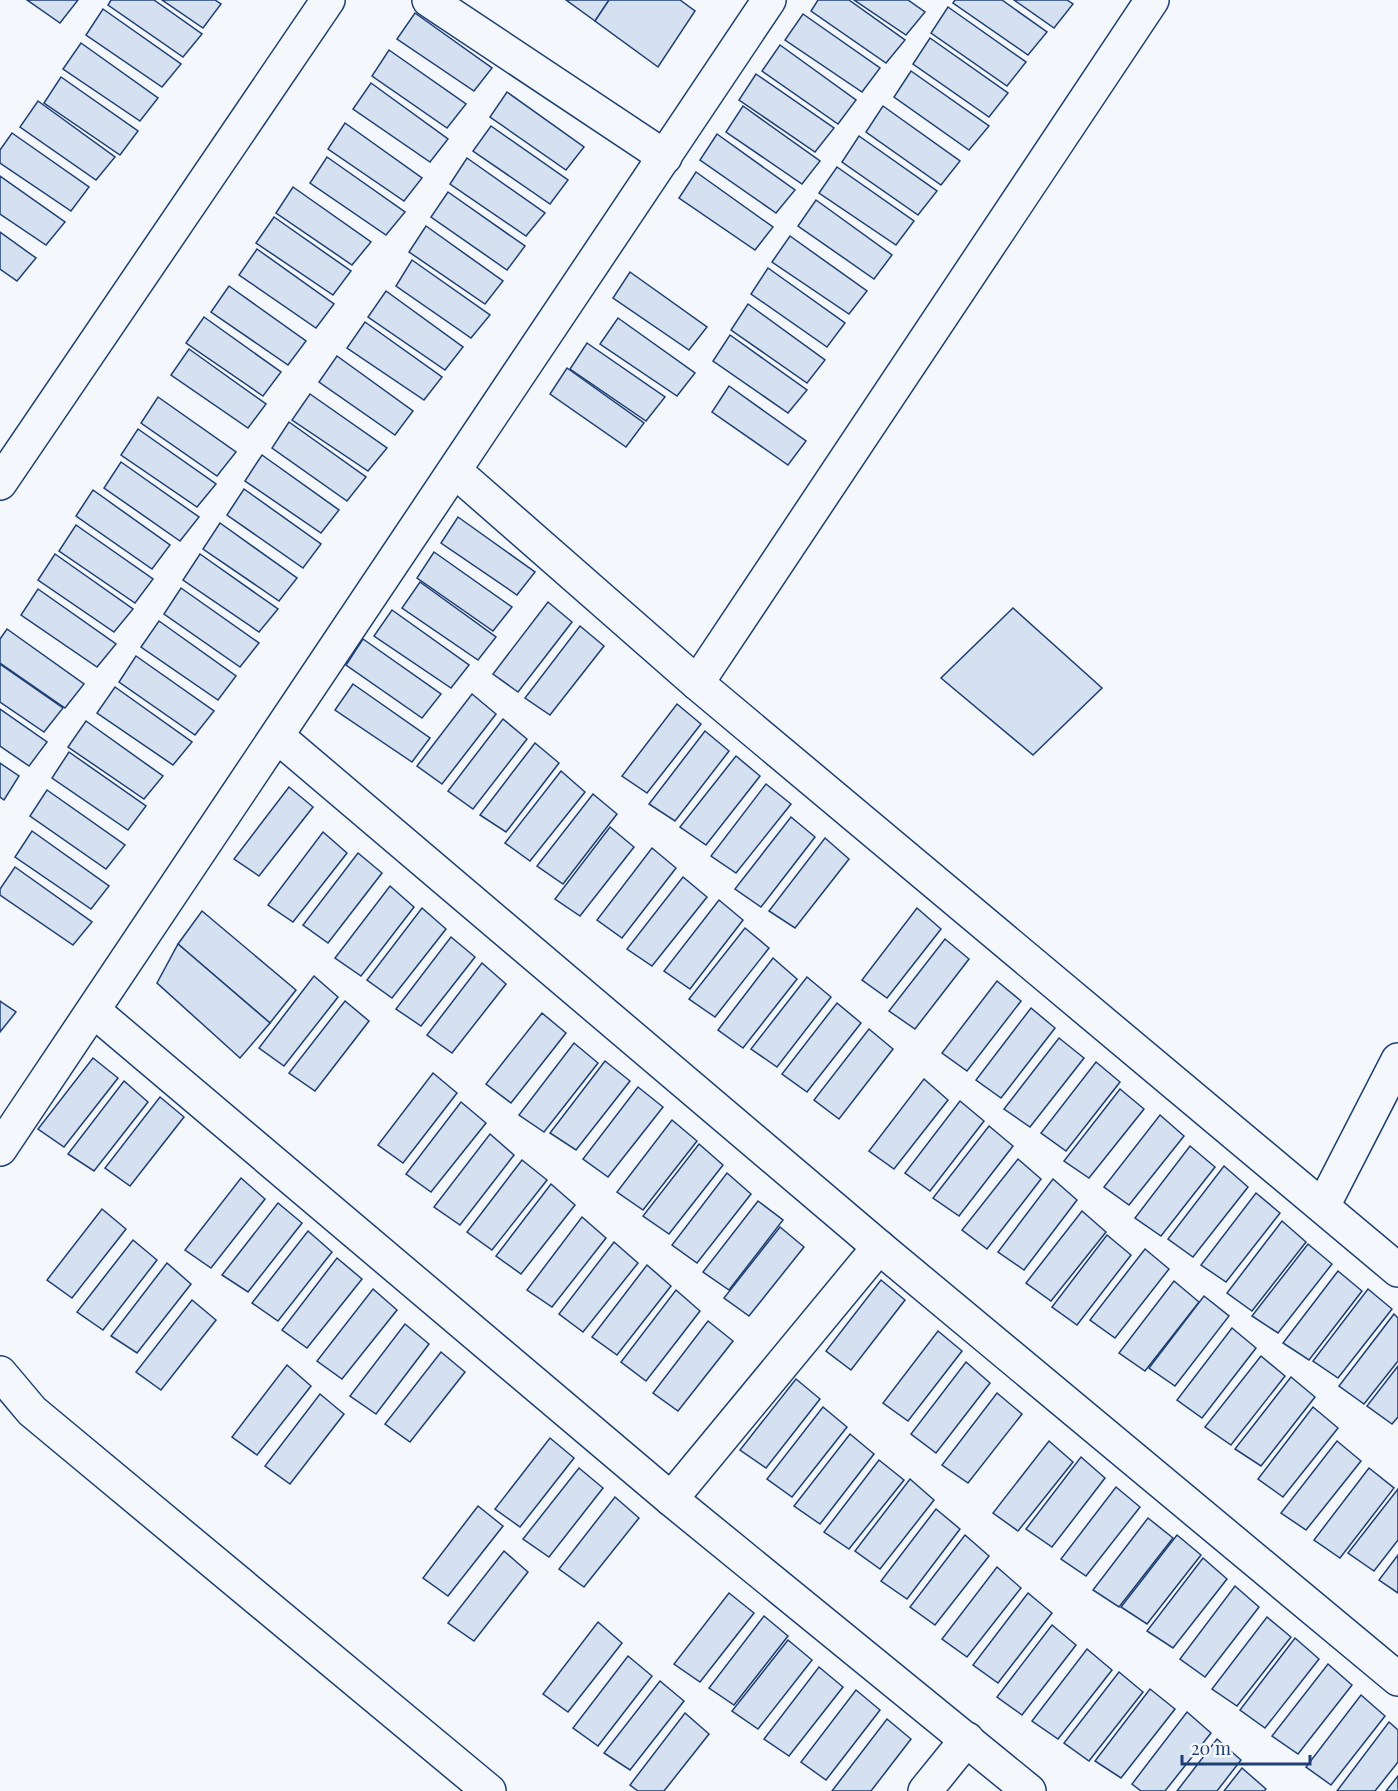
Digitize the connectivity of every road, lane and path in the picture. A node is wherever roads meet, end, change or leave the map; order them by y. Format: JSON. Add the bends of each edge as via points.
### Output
{"nodes":[{"id":1,"x":328,"y":0,"type":"edge"},
{"id":2,"x":429,"y":0,"type":"edge"},
{"id":3,"x":769,"y":0,"type":"edge"},
{"id":4,"x":1152,"y":0,"type":"edge"},
{"id":5,"x":665,"y":157,"type":"junction"},
{"id":6,"x":455,"y":471,"type":"junction"},
{"id":7,"x":0,"y":483,"type":"edge"},
{"id":8,"x":697,"y":683,"type":"junction"},
{"id":9,"x":277,"y":736,"type":"junction"},
{"id":10,"x":94,"y":1011,"type":"junction"},
{"id":11,"x":1398,"y":1060,"type":"edge"},
{"id":12,"x":0,"y":1149,"type":"edge"},
{"id":13,"x":1323,"y":1206,"type":"junction"},
{"id":14,"x":879,"y":1247,"type":"junction"},
{"id":15,"x":1398,"y":1270,"type":"edge"},
{"id":16,"x":0,"y":1373,"type":"edge"},
{"id":17,"x":671,"y":1499,"type":"junction"},
{"id":18,"x":1398,"y":1679,"type":"edge"},
{"id":19,"x":967,"y":1739,"type":"junction"},
{"id":20,"x":489,"y":1791,"type":"edge"},
{"id":21,"x":925,"y":1791,"type":"edge"},
{"id":22,"x":1029,"y":1791,"type":"edge"}],
"edges":[{"from":1,"to":7,"type":"street"},
{"from":2,"to":5,"type":"street"},
{"from":3,"to":5,"type":"street"},
{"from":4,"to":8,"type":"street"},
{"from":5,"to":6,"type":"street"},
{"from":6,"to":8,"type":"street"},
{"from":6,"to":9,"type":"street"},
{"from":8,"to":13,"type":"street"},
{"from":9,"to":10,"type":"street"},
{"from":9,"to":14,"type":"street"},
{"from":10,"to":12,"type":"street"},
{"from":10,"to":17,"type":"street"},
{"from":11,"to":13,"type":"street"},
{"from":13,"to":15,"type":"street"},
{"from":14,"to":17,"type":"street"},
{"from":14,"to":18,"type":"street"},
{"from":16,"to":20,"type":"street","via":[[32,1412]]},
{"from":17,"to":19,"type":"street"},
{"from":19,"to":21,"type":"street"},
{"from":19,"to":22,"type":"street"}]}
